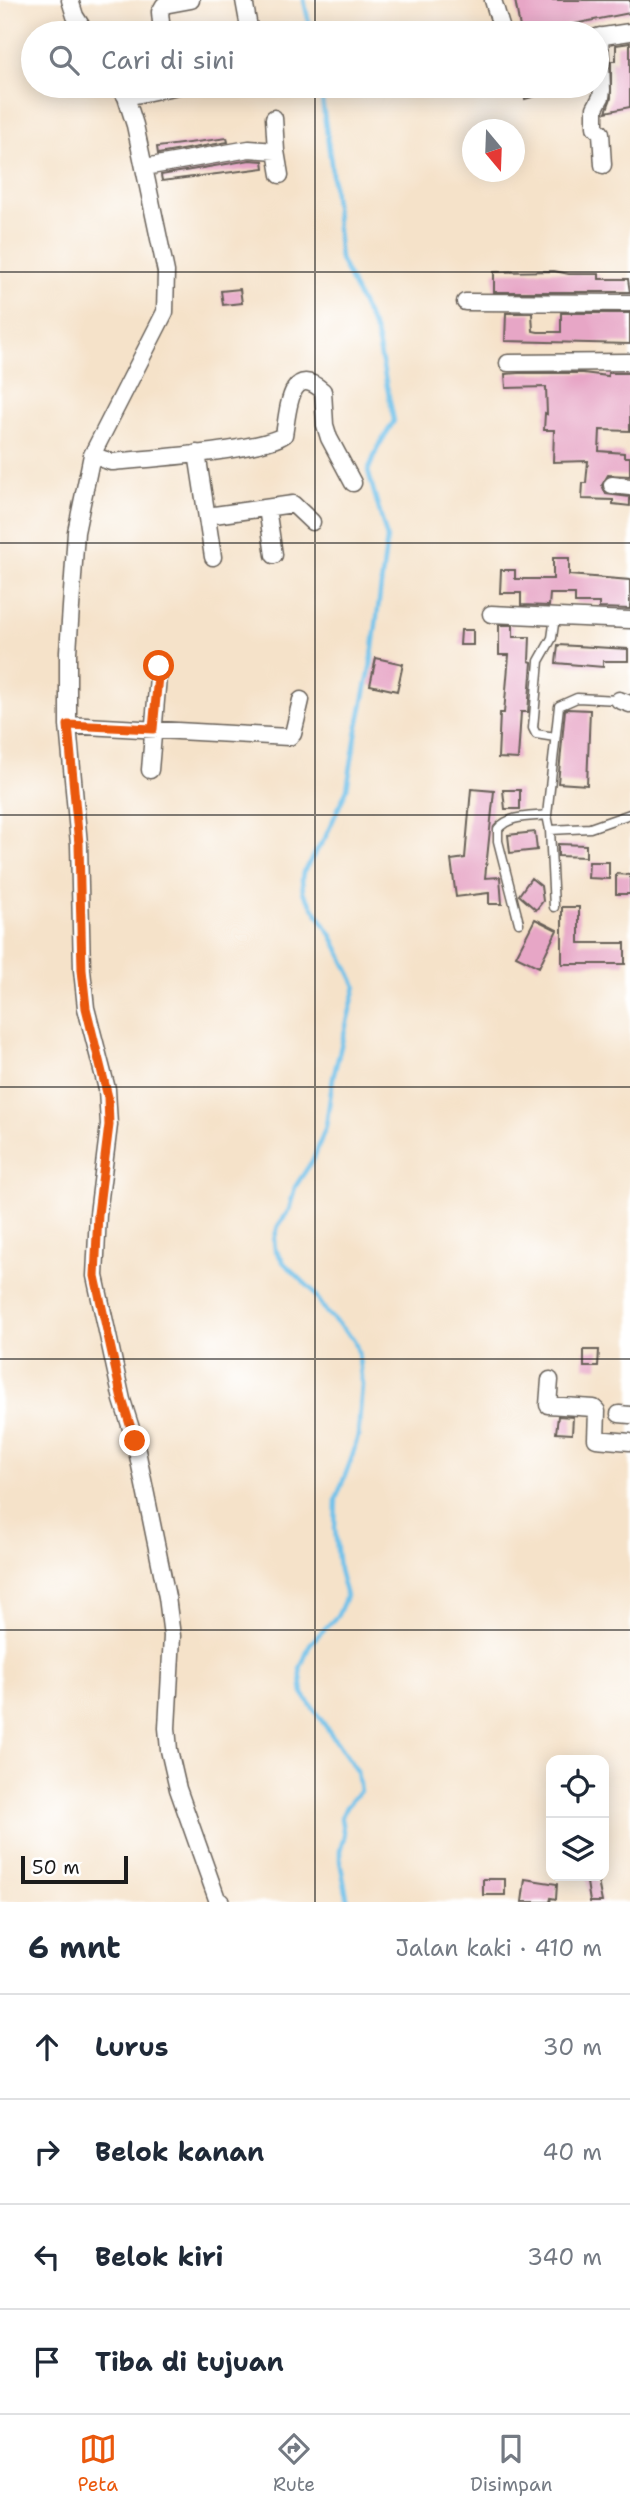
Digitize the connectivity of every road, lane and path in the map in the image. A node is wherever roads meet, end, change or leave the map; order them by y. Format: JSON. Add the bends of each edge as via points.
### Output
{"nodes":[{"id":1,"x":70,"y":0,"type":"edge"},
{"id":2,"x":191,"y":0,"type":"edge"},
{"id":3,"x":244,"y":0,"type":"edge"},
{"id":4,"x":493,"y":0,"type":"edge"},
{"id":5,"x":78,"y":21,"type":"edge"},
{"id":6,"x":161,"y":21,"type":"edge"},
{"id":7,"x":248,"y":21,"type":"edge"},
{"id":8,"x":499,"y":21,"type":"edge"},
{"id":9,"x":630,"y":32,"type":"edge"},
{"id":10,"x":609,"y":35,"type":"edge"},
{"id":11,"x":124,"y":98,"type":"edge"},
{"id":12,"x":600,"y":98,"type":"edge"},
{"id":13,"x":274,"y":118,"type":"dead end"},
{"id":14,"x":276,"y":151,"type":"junction"},
{"id":15,"x":603,"y":165,"type":"dead end"},
{"id":16,"x":145,"y":167,"type":"junction"},
{"id":17,"x":280,"y":174,"type":"dead end"},
{"id":18,"x":465,"y":302,"type":"dead end"},
{"id":19,"x":630,"y":303,"type":"edge"},
{"id":20,"x":630,"y":362,"type":"edge"},
{"id":21,"x":508,"y":363,"type":"dead end"},
{"id":22,"x":197,"y":453,"type":"junction"},
{"id":23,"x":92,"y":455,"type":"junction"},
{"id":24,"x":353,"y":483,"type":"dead end"},
{"id":25,"x":612,"y":485,"type":"dead end"},
{"id":26,"x":630,"y":487,"type":"edge"},
{"id":27,"x":267,"y":508,"type":"junction"},
{"id":28,"x":207,"y":516,"type":"junction"},
{"id":29,"x":312,"y":522,"type":"dead end"},
{"id":30,"x":274,"y":555,"type":"dead end"},
{"id":31,"x":213,"y":557,"type":"dead end"},
{"id":32,"x":491,"y":614,"type":"dead end"},
{"id":33,"x":555,"y":617,"type":"junction"},
{"id":34,"x":630,"y":620,"type":"edge"},
{"id":35,"x":159,"y":666,"type":"dead end"},
{"id":36,"x":301,"y":700,"type":"dead end"},
{"id":37,"x":625,"y":702,"type":"edge"},
{"id":38,"x":68,"y":725,"type":"junction"},
{"id":39,"x":153,"y":729,"type":"junction"},
{"id":40,"x":555,"y":737,"type":"junction"},
{"id":41,"x":150,"y":770,"type":"dead end"},
{"id":42,"x":630,"y":814,"type":"edge"},
{"id":43,"x":547,"y":816,"type":"junction"},
{"id":44,"x":550,"y":830,"type":"junction"},
{"id":45,"x":554,"y":907,"type":"dead end"},
{"id":46,"x":519,"y":923,"type":"dead end"},
{"id":47,"x":550,"y":1380,"type":"dead end"},
{"id":48,"x":630,"y":1442,"type":"edge"},
{"id":49,"x":221,"y":1902,"type":"edge"}],
"edges":[{"from":1,"to":5,"type":"street"},
{"from":2,"to":6,"type":"street","via":[[163,5]]},
{"from":3,"to":7,"type":"street"},
{"from":4,"to":8,"type":"street"},
{"from":9,"to":10,"type":"street"},
{"from":11,"to":16,"type":"street"},
{"from":12,"to":15,"type":"street","via":[[595,108],[595,127],[601,133]]},
{"from":13,"to":14,"type":"street"},
{"from":14,"to":16,"type":"street","via":[[249,149]]},
{"from":14,"to":17,"type":"street"},
{"from":16,"to":23,"type":"street","via":[[166,272],[165,312]]},
{"from":18,"to":19,"type":"street"},
{"from":20,"to":21,"type":"street"},
{"from":22,"to":23,"type":"street","via":[[111,462]]},
{"from":22,"to":24,"type":"street","via":[[279,439],[284,435],[291,391],[306,382],[315,383],[323,391],[329,438]]},
{"from":22,"to":28,"type":"street"},
{"from":23,"to":38,"type":"street","via":[[76,532]]},
{"from":25,"to":26,"type":"street"},
{"from":27,"to":28,"type":"street"},
{"from":27,"to":29,"type":"street","via":[[293,504]]},
{"from":27,"to":30,"type":"street"},
{"from":28,"to":31,"type":"street"},
{"from":32,"to":33,"type":"street"},
{"from":33,"to":34,"type":"street"},
{"from":33,"to":40,"type":"lane","via":[[552,638],[539,661],[533,728],[537,734]]},
{"from":35,"to":39,"type":"street"},
{"from":36,"to":39,"type":"street","via":[[289,737]]},
{"from":37,"to":40,"type":"lane","via":[[577,698],[561,704]]},
{"from":38,"to":39,"type":"street"},
{"from":38,"to":49,"type":"street","via":[[86,1008],[108,1097],[95,1276],[167,1597],[172,1636],[169,1751],[204,1867]]},
{"from":39,"to":41,"type":"street"},
{"from":40,"to":43,"type":"lane"},
{"from":42,"to":44,"type":"lane","via":[[590,828]]},
{"from":43,"to":44,"type":"lane"},
{"from":43,"to":46,"type":"lane","via":[[514,819],[498,829]]},
{"from":44,"to":45,"type":"lane"},
{"from":47,"to":48,"type":"street","via":[[548,1405],[594,1408],[596,1439]]}]}
